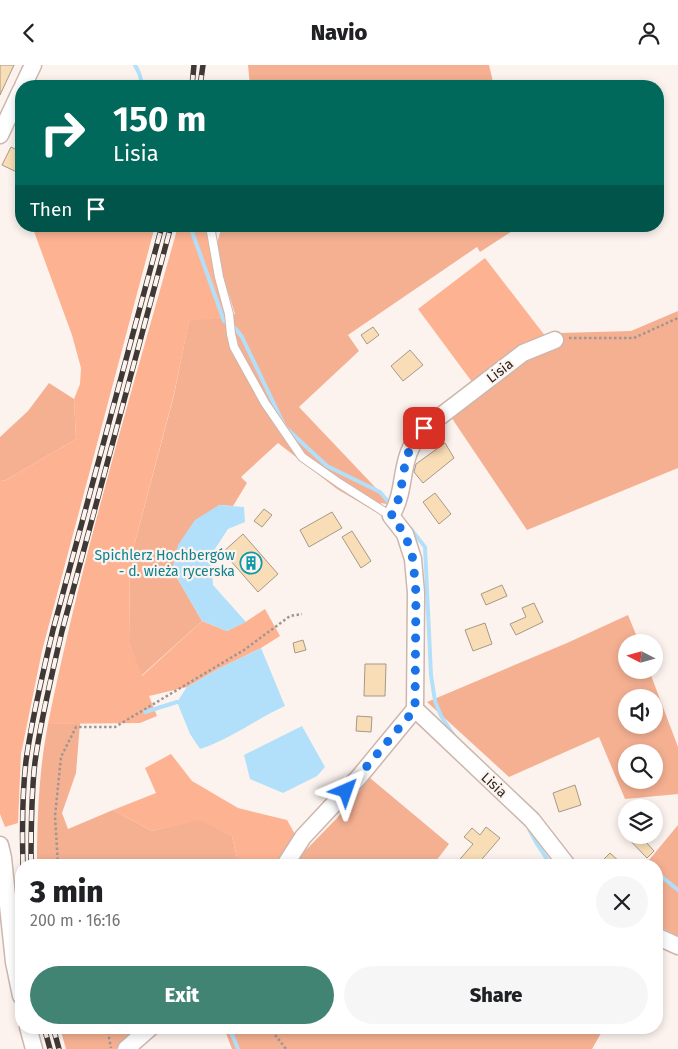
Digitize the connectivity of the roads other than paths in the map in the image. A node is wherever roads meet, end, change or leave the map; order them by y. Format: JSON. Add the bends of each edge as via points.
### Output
{"nodes":[{"id":1,"x":33,"y":65,"type":"edge"},
{"id":2,"x":26,"y":80,"type":"edge"},
{"id":3,"x":15,"y":103,"type":"edge"},
{"id":4,"x":0,"y":135,"type":"edge"},
{"id":5,"x":211,"y":232,"type":"edge"},
{"id":6,"x":555,"y":340,"type":"road end"},
{"id":7,"x":391,"y":516,"type":"junction"},
{"id":8,"x":415,"y":709,"type":"junction"},
{"id":9,"x":0,"y":845,"type":"edge"},
{"id":10,"x":289,"y":859,"type":"edge"},
{"id":11,"x":562,"y":859,"type":"edge"},
{"id":12,"x":663,"y":939,"type":"edge"},
{"id":13,"x":678,"y":946,"type":"edge"},
{"id":14,"x":15,"y":967,"type":"edge"},
{"id":15,"x":30,"y":1034,"type":"edge"},
{"id":16,"x":143,"y":1034,"type":"edge"},
{"id":17,"x":34,"y":1049,"type":"edge"},
{"id":18,"x":126,"y":1049,"type":"edge"}],
"edges":[{"from":1,"to":2,"type":"street"},
{"from":3,"to":4,"type":"street"},
{"from":5,"to":7,"type":"lane","via":[[230,314],[234,347],[265,403],[302,457]]},
{"from":6,"to":7,"type":"street","name":"Lisia","via":[[523,353],[424,428],[404,463],[397,507]]},
{"from":7,"to":8,"type":"street","via":[[405,534],[413,559],[416,593]]},
{"from":8,"to":10,"type":"street","via":[[359,777],[303,837]]},
{"from":8,"to":11,"type":"street","name":"Lisia","via":[[532,820]]},
{"from":9,"to":14,"type":"street"},
{"from":12,"to":13,"type":"street"},
{"from":15,"to":17,"type":"street"},
{"from":16,"to":18,"type":"street"}]}
